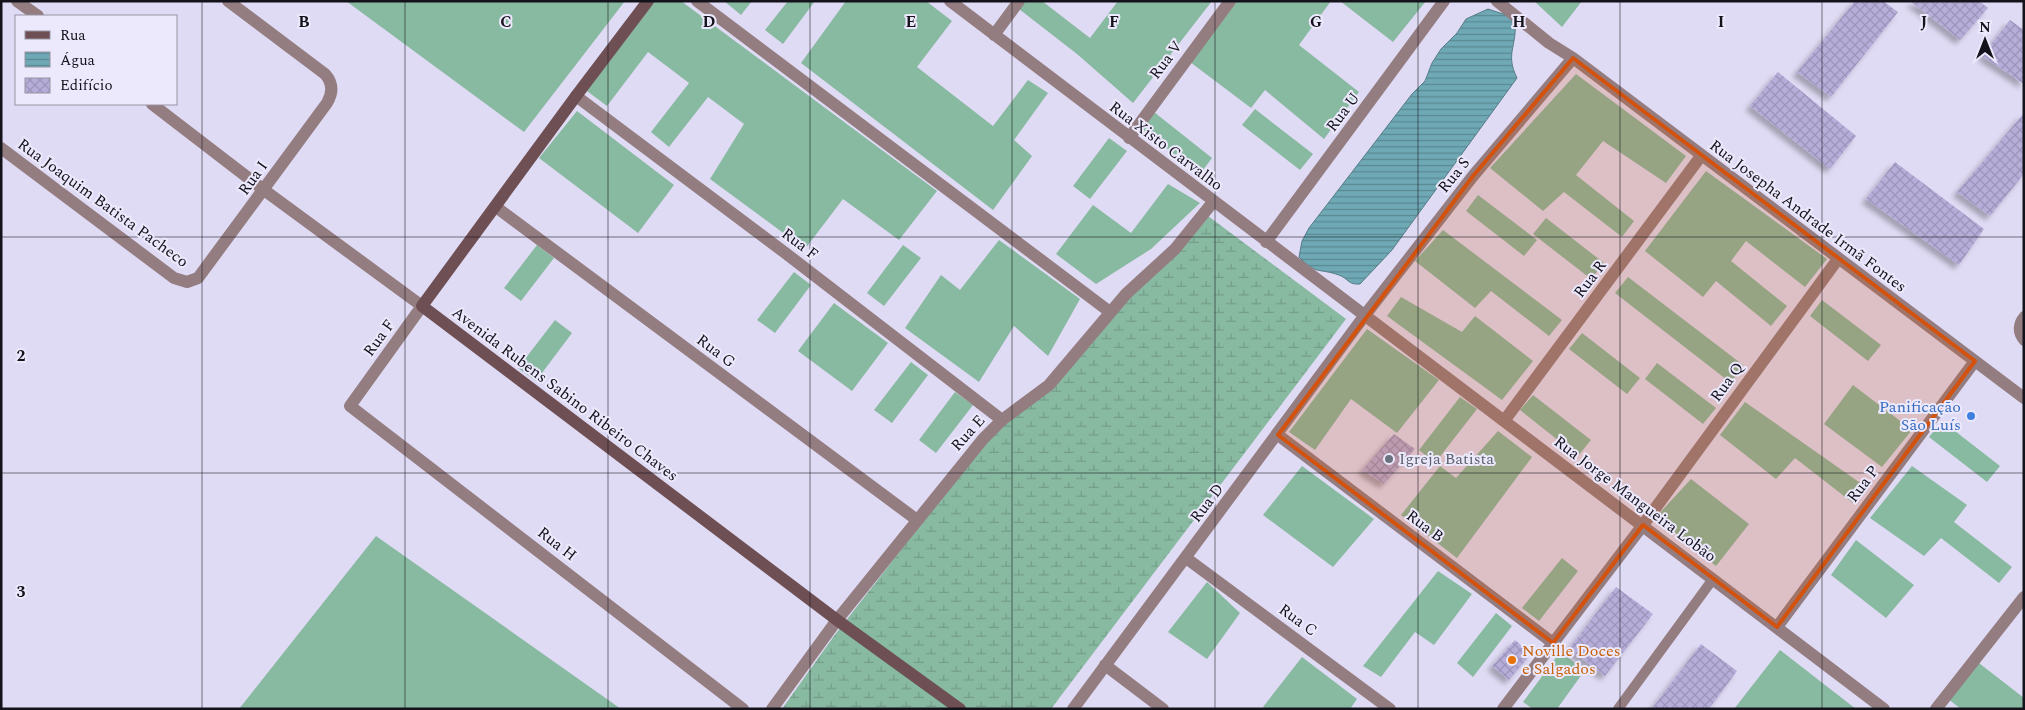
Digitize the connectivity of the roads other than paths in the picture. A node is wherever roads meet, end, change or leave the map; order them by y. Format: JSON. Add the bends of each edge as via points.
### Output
{"nodes":[{"id":1,"x":17,"y":1,"type":"edge"},
{"id":2,"x":228,"y":1,"type":"edge"},
{"id":3,"x":648,"y":1,"type":"edge"},
{"id":4,"x":697,"y":1,"type":"edge"},
{"id":5,"x":950,"y":1,"type":"edge"},
{"id":6,"x":1019,"y":1,"type":"edge"},
{"id":7,"x":1230,"y":1,"type":"edge"},
{"id":8,"x":1444,"y":1,"type":"edge"},
{"id":9,"x":1497,"y":1,"type":"edge"},
{"id":10,"x":37,"y":15,"type":"edge"},
{"id":11,"x":994,"y":35,"type":"junction"},
{"id":12,"x":1573,"y":58,"type":"junction"},
{"id":13,"x":576,"y":96,"type":"junction"},
{"id":14,"x":153,"y":105,"type":"edge"},
{"id":15,"x":1129,"y":138,"type":"junction"},
{"id":16,"x":1,"y":148,"type":"edge"},
{"id":17,"x":1701,"y":156,"type":"junction"},
{"id":18,"x":264,"y":190,"type":"junction"},
{"id":19,"x":1213,"y":202,"type":"junction"},
{"id":20,"x":496,"y":206,"type":"junction"},
{"id":21,"x":1266,"y":242,"type":"junction"},
{"id":22,"x":1838,"y":259,"type":"junction"},
{"id":23,"x":187,"y":282,"type":"joint"},
{"id":24,"x":422,"y":306,"type":"junction"},
{"id":25,"x":1110,"y":312,"type":"junction"},
{"id":26,"x":1365,"y":315,"type":"junction"},
{"id":27,"x":2024,"y":316,"type":"edge"},
{"id":28,"x":2024,"y":341,"type":"edge"},
{"id":29,"x":1974,"y":361,"type":"junction"},
{"id":30,"x":2024,"y":398,"type":"edge"},
{"id":31,"x":350,"y":406,"type":"joint"},
{"id":32,"x":1002,"y":420,"type":"junction"},
{"id":33,"x":1504,"y":421,"type":"junction"},
{"id":34,"x":1278,"y":435,"type":"junction"},
{"id":35,"x":917,"y":520,"type":"junction"},
{"id":36,"x":1643,"y":525,"type":"junction"},
{"id":37,"x":1186,"y":558,"type":"junction"},
{"id":38,"x":1714,"y":579,"type":"junction"},
{"id":39,"x":2024,"y":597,"type":"edge"},
{"id":40,"x":837,"y":620,"type":"junction"},
{"id":41,"x":1776,"y":627,"type":"junction"},
{"id":42,"x":1553,"y":643,"type":"junction"},
{"id":43,"x":1105,"y":665,"type":"junction"},
{"id":44,"x":743,"y":709,"type":"edge"},
{"id":45,"x":772,"y":709,"type":"edge"},
{"id":46,"x":960,"y":709,"type":"edge"},
{"id":47,"x":1073,"y":709,"type":"edge"},
{"id":48,"x":1164,"y":709,"type":"edge"},
{"id":49,"x":1390,"y":709,"type":"edge"},
{"id":50,"x":1503,"y":709,"type":"edge"},
{"id":51,"x":1618,"y":709,"type":"edge"},
{"id":52,"x":1884,"y":709,"type":"edge"},
{"id":53,"x":1936,"y":709,"type":"edge"}],
"edges":[{"from":1,"to":10,"type":"street"},
{"from":2,"to":18,"type":"street","name":"Rua I","via":[[325,74],[331,83],[330,99]]},
{"from":3,"to":13,"type":"street","name":"Rua F"},
{"from":4,"to":25,"type":"street"},
{"from":5,"to":11,"type":"street","name":"Rua Xisto Carvalho"},
{"from":6,"to":11,"type":"street"},
{"from":7,"to":15,"type":"street","name":"Rua V"},
{"from":8,"to":21,"type":"street","name":"Rua U"},
{"from":9,"to":12,"type":"street","name":"Rua Josepha Andrade Irmã Fontes"},
{"from":11,"to":15,"type":"street","name":"Rua Xisto Carvalho"},
{"from":12,"to":17,"type":"street","name":"Rua Josepha Andrade Irmã Fontes"},
{"from":12,"to":26,"type":"street","name":"Rua S","via":[[1474,176]]},
{"from":13,"to":20,"type":"street","name":"Rua F"},
{"from":13,"to":32,"type":"street","name":"Rua F"},
{"from":14,"to":18,"type":"street","name":"Avenida Rubens Sabino Ribeiro Chaves"},
{"from":15,"to":19,"type":"street","name":"Rua Xisto Carvalho"},
{"from":16,"to":23,"type":"street","name":"Rua Joaquim Batista Pacheco","via":[[174,278]]},
{"from":17,"to":22,"type":"street","name":"Rua Josepha Andrade Irmã Fontes"},
{"from":17,"to":33,"type":"street","name":"Rua R"},
{"from":18,"to":23,"type":"street","name":"Rua I","via":[[198,278]]},
{"from":18,"to":24,"type":"street","name":"Avenida Rubens Sabino Ribeiro Chaves"},
{"from":19,"to":21,"type":"street","name":"Rua Xisto Carvalho"},
{"from":19,"to":25,"type":"street","name":"Rua E","via":[[1175,249]]},
{"from":20,"to":24,"type":"street","name":"Rua F"},
{"from":20,"to":35,"type":"street","name":"Rua G"},
{"from":21,"to":26,"type":"street","name":"Rua Xisto Carvalho"},
{"from":22,"to":29,"type":"street","name":"Rua Josepha Andrade Irmã Fontes"},
{"from":22,"to":36,"type":"street","name":"Rua Q"},
{"from":24,"to":31,"type":"street","name":"Rua F"},
{"from":24,"to":40,"type":"street","name":"Avenida Rubens Sabino Ribeiro Chaves"},
{"from":25,"to":32,"type":"street","name":"Rua E","via":[[1049,385]]},
{"from":26,"to":33,"type":"street","name":"Rua Jorge Mangueira Lobão"},
{"from":26,"to":34,"type":"street","name":"Rua D"},
{"from":27,"to":28,"type":"lane","via":[[2018,328]]},
{"from":29,"to":30,"type":"street","name":"Rua Josepha Andrade Irmã Fontes"},
{"from":29,"to":41,"type":"street","name":"Rua P"},
{"from":31,"to":44,"type":"street","name":"Rua H"},
{"from":32,"to":35,"type":"street","name":"Rua E"},
{"from":33,"to":36,"type":"street","name":"Rua Jorge Mangueira Lobão"},
{"from":34,"to":37,"type":"street","name":"Rua D"},
{"from":34,"to":42,"type":"street","name":"Rua B"},
{"from":35,"to":40,"type":"street","name":"Rua E"},
{"from":36,"to":38,"type":"street","name":"Rua Jorge Mangueira Lobão"},
{"from":36,"to":42,"type":"street"},
{"from":37,"to":43,"type":"street","name":"Rua D"},
{"from":37,"to":49,"type":"street","name":"Rua C"},
{"from":38,"to":41,"type":"street","name":"Rua Jorge Mangueira Lobão"},
{"from":38,"to":51,"type":"lane"},
{"from":39,"to":53,"type":"street"},
{"from":40,"to":45,"type":"street","name":"Rua E"},
{"from":40,"to":46,"type":"street","name":"Avenida Rubens Sabino Ribeiro Chaves"},
{"from":41,"to":52,"type":"street","name":"Rua Jorge Mangueira Lobão"},
{"from":42,"to":50,"type":"street"},
{"from":43,"to":47,"type":"street","name":"Rua D"},
{"from":43,"to":48,"type":"street"}]}
